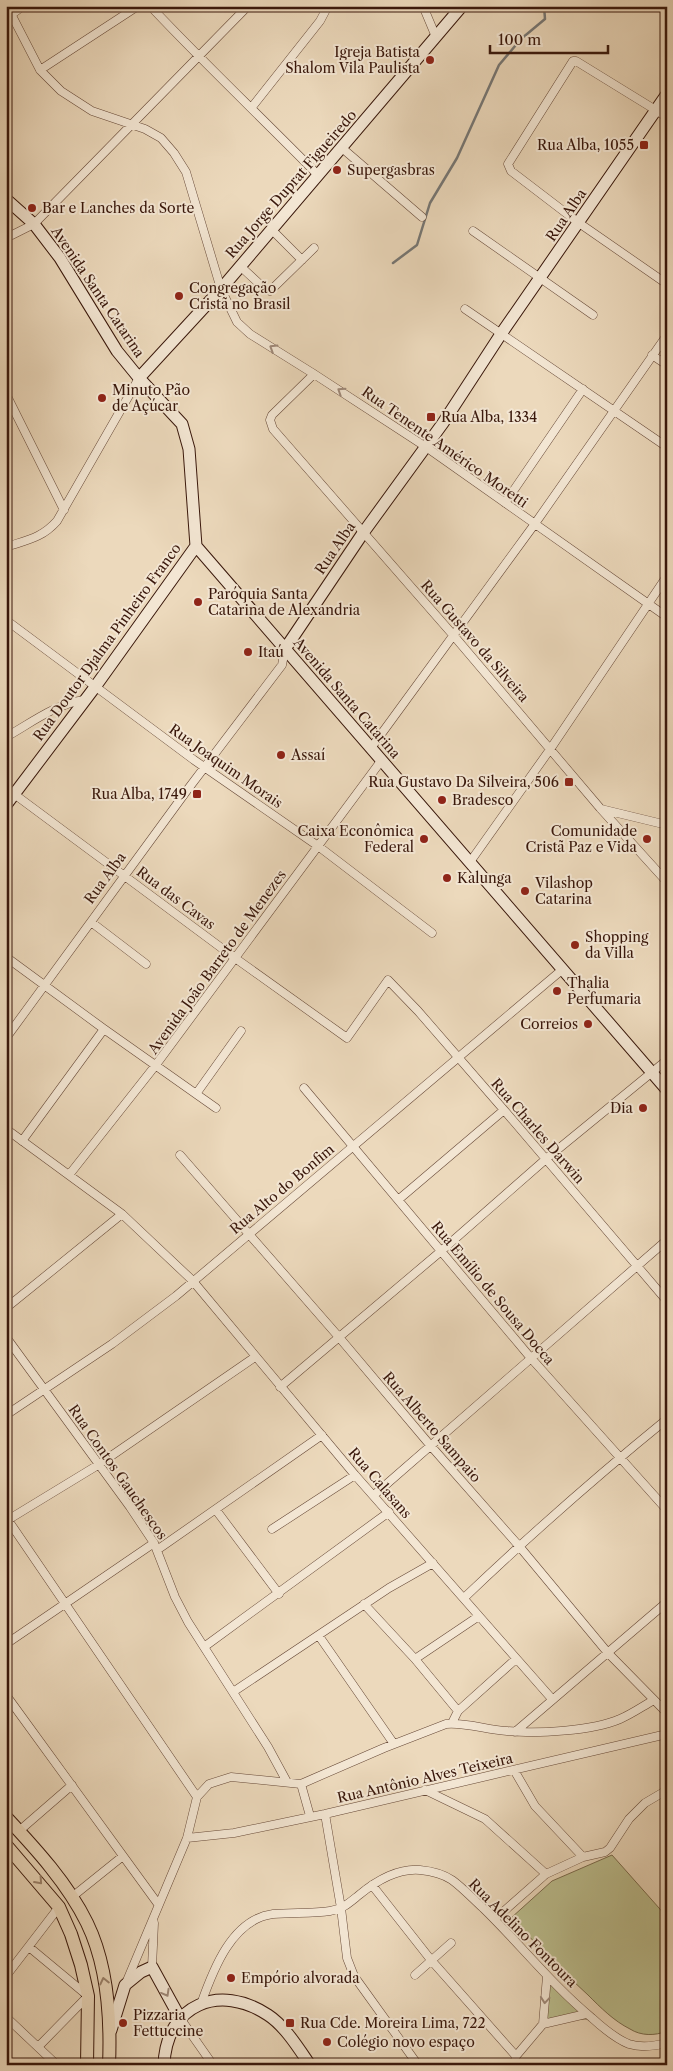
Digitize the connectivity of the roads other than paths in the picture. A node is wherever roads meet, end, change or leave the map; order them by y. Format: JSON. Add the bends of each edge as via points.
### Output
{"nodes":[{"id":1,"x":7,"y":6,"type":"edge"},
{"id":2,"x":24,"y":6,"type":"edge"},
{"id":3,"x":138,"y":6,"type":"edge"},
{"id":4,"x":248,"y":6,"type":"edge"},
{"id":5,"x":328,"y":6,"type":"edge"},
{"id":6,"x":423,"y":6,"type":"edge"},
{"id":7,"x":462,"y":6,"type":"edge"},
{"id":8,"x":153,"y":7,"type":"edge"},
{"id":9,"x":11,"y":15,"type":"junction"},
{"id":10,"x":436,"y":37,"type":"junction"},
{"id":11,"x":198,"y":56,"type":"junction"},
{"id":12,"x":40,"y":70,"type":"junction"},
{"id":13,"x":667,"y":94,"type":"edge"},
{"id":14,"x":252,"y":107,"type":"junction"},
{"id":15,"x":657,"y":110,"type":"junction"},
{"id":16,"x":667,"y":117,"type":"edge"},
{"id":17,"x":131,"y":124,"type":"junction"},
{"id":18,"x":342,"y":148,"type":"junction"},
{"id":19,"x":318,"y":175,"type":"junction"},
{"id":20,"x":6,"y":199,"type":"edge"},
{"id":21,"x":422,"y":218,"type":"dead end"},
{"id":22,"x":579,"y":223,"type":"junction"},
{"id":23,"x":34,"y":224,"type":"junction"},
{"id":24,"x":272,"y":230,"type":"junction"},
{"id":25,"x":473,"y":232,"type":"dead end"},
{"id":26,"x":6,"y":238,"type":"edge"},
{"id":27,"x":314,"y":248,"type":"dead end"},
{"id":28,"x":302,"y":260,"type":"junction"},
{"id":29,"x":240,"y":266,"type":"junction"},
{"id":30,"x":541,"y":278,"type":"junction"},
{"id":31,"x":667,"y":284,"type":"edge"},
{"id":32,"x":221,"y":289,"type":"junction"},
{"id":33,"x":465,"y":309,"type":"dead end"},
{"id":34,"x":593,"y":315,"type":"dead end"},
{"id":35,"x":502,"y":334,"type":"junction"},
{"id":36,"x":667,"y":334,"type":"edge"},
{"id":37,"x":652,"y":355,"type":"junction"},
{"id":38,"x":667,"y":365,"type":"edge"},
{"id":39,"x":314,"y":374,"type":"junction"},
{"id":40,"x":139,"y":378,"type":"junction"},
{"id":41,"x":583,"y":389,"type":"junction"},
{"id":42,"x":6,"y":394,"type":"edge"},
{"id":43,"x":613,"y":410,"type":"junction"},
{"id":44,"x":426,"y":447,"type":"junction"},
{"id":45,"x":667,"y":448,"type":"edge"},
{"id":46,"x":505,"y":503,"type":"junction"},
{"id":47,"x":64,"y":510,"type":"junction"},
{"id":48,"x":534,"y":525,"type":"junction"},
{"id":49,"x":363,"y":533,"type":"junction"},
{"id":50,"x":196,"y":546,"type":"junction"},
{"id":51,"x":6,"y":547,"type":"edge"},
{"id":52,"x":667,"y":576,"type":"edge"},
{"id":53,"x":648,"y":604,"type":"junction"},
{"id":54,"x":667,"y":617,"type":"edge"},
{"id":55,"x":6,"y":620,"type":"edge"},
{"id":56,"x":454,"y":636,"type":"junction"},
{"id":57,"x":285,"y":649,"type":"junction"},
{"id":58,"x":95,"y":687,"type":"junction"},
{"id":59,"x":84,"y":700,"type":"junction"},
{"id":60,"x":6,"y":737,"type":"edge"},
{"id":61,"x":371,"y":748,"type":"junction"},
{"id":62,"x":551,"y":748,"type":"junction"},
{"id":63,"x":381,"y":761,"type":"junction"},
{"id":64,"x":206,"y":767,"type":"junction"},
{"id":65,"x":10,"y":791,"type":"edge"},
{"id":66,"x":6,"y":805,"type":"edge"},
{"id":67,"x":600,"y":808,"type":"junction"},
{"id":68,"x":666,"y":824,"type":"edge"},
{"id":69,"x":318,"y":846,"type":"junction"},
{"id":70,"x":470,"y":862,"type":"junction"},
{"id":71,"x":125,"y":876,"type":"junction"},
{"id":72,"x":667,"y":882,"type":"edge"},
{"id":73,"x":91,"y":922,"type":"junction"},
{"id":74,"x":432,"y":933,"type":"dead end"},
{"id":75,"x":6,"y":957,"type":"edge"},
{"id":76,"x":235,"y":958,"type":"junction"},
{"id":77,"x":146,"y":964,"type":"dead end"},
{"id":78,"x":563,"y":969,"type":"junction"},
{"id":79,"x":388,"y":980,"type":"joint"},
{"id":80,"x":44,"y":985,"type":"junction"},
{"id":81,"x":104,"y":1029,"type":"junction"},
{"id":82,"x":241,"y":1031,"type":"dead end"},
{"id":83,"x":6,"y":1038,"type":"edge"},
{"id":84,"x":457,"y":1057,"type":"junction"},
{"id":85,"x":667,"y":1060,"type":"edge"},
{"id":86,"x":155,"y":1066,"type":"junction"},
{"id":87,"x":652,"y":1072,"type":"junction"},
{"id":88,"x":304,"y":1088,"type":"dead end"},
{"id":89,"x":667,"y":1090,"type":"edge"},
{"id":90,"x":196,"y":1094,"type":"junction"},
{"id":91,"x":216,"y":1108,"type":"dead end"},
{"id":92,"x":504,"y":1110,"type":"junction"},
{"id":93,"x":6,"y":1129,"type":"edge"},
{"id":94,"x":22,"y":1140,"type":"junction"},
{"id":95,"x":353,"y":1146,"type":"junction"},
{"id":96,"x":180,"y":1155,"type":"dead end"},
{"id":97,"x":546,"y":1159,"type":"junction"},
{"id":98,"x":69,"y":1175,"type":"junction"},
{"id":99,"x":398,"y":1200,"type":"junction"},
{"id":100,"x":122,"y":1214,"type":"junction"},
{"id":101,"x":249,"y":1234,"type":"junction"},
{"id":102,"x":667,"y":1240,"type":"edge"},
{"id":103,"x":440,"y":1252,"type":"junction"},
{"id":104,"x":636,"y":1267,"type":"junction"},
{"id":105,"x":192,"y":1280,"type":"junction"},
{"id":106,"x":667,"y":1302,"type":"edge"},
{"id":107,"x":6,"y":1308,"type":"edge"},
{"id":108,"x":338,"y":1336,"type":"junction"},
{"id":109,"x":6,"y":1337,"type":"edge"},
{"id":110,"x":255,"y":1357,"type":"junction"},
{"id":111,"x":530,"y":1357,"type":"junction"},
{"id":112,"x":280,"y":1387,"type":"junction"},
{"id":113,"x":46,"y":1390,"type":"junction"},
{"id":114,"x":6,"y":1415,"type":"edge"},
{"id":115,"x":667,"y":1419,"type":"edge"},
{"id":116,"x":322,"y":1436,"type":"junction"},
{"id":117,"x":430,"y":1445,"type":"junction"},
{"id":118,"x":620,"y":1457,"type":"junction"},
{"id":119,"x":98,"y":1464,"type":"junction"},
{"id":120,"x":355,"y":1475,"type":"junction"},
{"id":121,"x":374,"y":1495,"type":"junction"},
{"id":122,"x":216,"y":1510,"type":"junction"},
{"id":123,"x":667,"y":1510,"type":"edge"},
{"id":124,"x":389,"y":1512,"type":"junction"},
{"id":125,"x":7,"y":1521,"type":"edge"},
{"id":126,"x":272,"y":1529,"type":"dead end"},
{"id":127,"x":519,"y":1546,"type":"junction"},
{"id":128,"x":156,"y":1547,"type":"junction"},
{"id":129,"x":433,"y":1563,"type":"junction"},
{"id":130,"x":279,"y":1594,"type":"junction"},
{"id":131,"x":465,"y":1597,"type":"junction"},
{"id":132,"x":667,"y":1602,"type":"edge"},
{"id":133,"x":66,"y":1603,"type":"junction"},
{"id":134,"x":364,"y":1604,"type":"junction"},
{"id":135,"x":479,"y":1616,"type":"junction"},
{"id":136,"x":319,"y":1636,"type":"junction"},
{"id":137,"x":6,"y":1644,"type":"edge"},
{"id":138,"x":204,"y":1647,"type":"junction"},
{"id":139,"x":608,"y":1653,"type":"junction"},
{"id":140,"x":415,"y":1659,"type":"junction"},
{"id":141,"x":516,"y":1659,"type":"junction"},
{"id":142,"x":232,"y":1692,"type":"junction"},
{"id":143,"x":6,"y":1694,"type":"edge"},
{"id":144,"x":552,"y":1699,"type":"junction"},
{"id":145,"x":654,"y":1700,"type":"junction"},
{"id":146,"x":458,"y":1710,"type":"junction"},
{"id":147,"x":665,"y":1710,"type":"edge"},
{"id":148,"x":452,"y":1724,"type":"junction"},
{"id":149,"x":515,"y":1732,"type":"junction"},
{"id":150,"x":667,"y":1734,"type":"edge"},
{"id":151,"x":394,"y":1744,"type":"junction"},
{"id":152,"x":514,"y":1770,"type":"junction"},
{"id":153,"x":287,"y":1782,"type":"junction"},
{"id":154,"x":301,"y":1784,"type":"junction"},
{"id":155,"x":72,"y":1785,"type":"junction"},
{"id":156,"x":425,"y":1790,"type":"junction"},
{"id":157,"x":667,"y":1790,"type":"edge"},
{"id":158,"x":197,"y":1797,"type":"junction"},
{"id":159,"x":325,"y":1814,"type":"junction"},
{"id":160,"x":310,"y":1816,"type":"junction"},
{"id":161,"x":6,"y":1817,"type":"edge"},
{"id":162,"x":19,"y":1831,"type":"junction"},
{"id":163,"x":187,"y":1838,"type":"junction"},
{"id":164,"x":6,"y":1845,"type":"edge"},
{"id":165,"x":122,"y":1856,"type":"junction"},
{"id":166,"x":583,"y":1857,"type":"junction"},
{"id":167,"x":546,"y":1874,"type":"junction"},
{"id":168,"x":372,"y":1885,"type":"junction"},
{"id":169,"x":72,"y":1897,"type":"junction"},
{"id":170,"x":158,"y":1904,"type":"junction"},
{"id":171,"x":59,"y":1907,"type":"junction"},
{"id":172,"x":342,"y":1908,"type":"junction"},
{"id":173,"x":154,"y":1919,"type":"junction"},
{"id":174,"x":495,"y":1919,"type":"junction"},
{"id":175,"x":451,"y":1943,"type":"dead end"},
{"id":176,"x":29,"y":1947,"type":"junction"},
{"id":177,"x":431,"y":1960,"type":"junction"},
{"id":178,"x":152,"y":1967,"type":"junction"},
{"id":179,"x":415,"y":1975,"type":"dead end"},
{"id":180,"x":6,"y":1976,"type":"edge"},
{"id":181,"x":547,"y":1976,"type":"junction"},
{"id":182,"x":125,"y":1985,"type":"junction"},
{"id":183,"x":121,"y":1999,"type":"junction"},
{"id":184,"x":88,"y":2000,"type":"junction"},
{"id":185,"x":108,"y":2001,"type":"junction"},
{"id":186,"x":201,"y":2004,"type":"junction"},
{"id":187,"x":586,"y":2014,"type":"junction"},
{"id":188,"x":6,"y":2017,"type":"edge"},
{"id":189,"x":180,"y":2018,"type":"junction"},
{"id":190,"x":543,"y":2024,"type":"junction"},
{"id":191,"x":111,"y":2030,"type":"junction"},
{"id":192,"x":667,"y":2043,"type":"edge"},
{"id":193,"x":38,"y":2047,"type":"junction"},
{"id":194,"x":516,"y":2056,"type":"junction"},
{"id":195,"x":58,"y":2065,"type":"edge"},
{"id":196,"x":87,"y":2065,"type":"edge"},
{"id":197,"x":109,"y":2065,"type":"edge"},
{"id":198,"x":164,"y":2065,"type":"edge"},
{"id":199,"x":213,"y":2065,"type":"edge"},
{"id":200,"x":310,"y":2065,"type":"edge"},
{"id":201,"x":418,"y":2065,"type":"edge"},
{"id":202,"x":514,"y":2065,"type":"edge"}],
"edges":[{"from":1,"to":9,"type":"street"},
{"from":2,"to":9,"type":"street"},
{"from":3,"to":12,"type":"street"},
{"from":4,"to":11,"type":"street"},
{"from":5,"to":14,"type":"street","via":[[320,21]]},
{"from":6,"to":10,"type":"street"},
{"from":7,"to":10,"type":"street","name":"Rua Jorge Duprat Figueiredo"},
{"from":8,"to":11,"type":"street"},
{"from":9,"to":12,"type":"street"},
{"from":10,"to":18,"type":"street","name":"Rua Jorge Duprat Figueiredo"},
{"from":11,"to":14,"type":"street"},
{"from":11,"to":17,"type":"street"},
{"from":12,"to":17,"type":"street","name":"Rua Tenente Américo Moretti","via":[[76,102]]},
{"from":13,"to":15,"type":"street","name":"Rua Alba"},
{"from":14,"to":19,"type":"street"},
{"from":15,"to":16,"type":"street"},
{"from":15,"to":22,"type":"street","name":"Rua Alba"},
{"from":15,"to":22,"type":"street","via":[[576,61],[571,62],[508,168]]},
{"from":17,"to":23,"type":"street"},
{"from":17,"to":32,"type":"street","name":"Rua Tenente Américo Moretti","via":[[161,138],[186,172]]},
{"from":18,"to":19,"type":"street","name":"Rua Jorge Duprat Figueiredo"},
{"from":18,"to":21,"type":"street"},
{"from":19,"to":24,"type":"street","name":"Rua Jorge Duprat Figueiredo"},
{"from":20,"to":23,"type":"street","name":"Avenida Santa Catarina"},
{"from":22,"to":30,"type":"street","name":"Rua Alba"},
{"from":22,"to":31,"type":"street"},
{"from":23,"to":26,"type":"street"},
{"from":23,"to":40,"type":"street","name":"Avenida Santa Catarina","via":[[75,279],[117,351]]},
{"from":24,"to":28,"type":"street"},
{"from":24,"to":29,"type":"street","name":"Rua Jorge Duprat Figueiredo"},
{"from":25,"to":30,"type":"street"},
{"from":27,"to":28,"type":"street"},
{"from":28,"to":29,"type":"street","via":[[270,291]]},
{"from":29,"to":32,"type":"street","name":"Rua Jorge Duprat Figueiredo"},
{"from":30,"to":34,"type":"street"},
{"from":30,"to":35,"type":"street","name":"Rua Alba"},
{"from":39,"to":32,"type":"street","name":"Rua Tenente Américo Moretti","one_way":true,"via":[[250,334],[237,322]]},
{"from":32,"to":40,"type":"street","name":"Rua Jorge Duprat Figueiredo"},
{"from":33,"to":35,"type":"street"},
{"from":35,"to":41,"type":"street"},
{"from":35,"to":44,"type":"street","name":"Rua Alba"},
{"from":36,"to":37,"type":"street"},
{"from":37,"to":38,"type":"street"},
{"from":37,"to":43,"type":"street"},
{"from":44,"to":39,"type":"street","name":"Rua Tenente Américo Moretti","one_way":true},
{"from":39,"to":49,"type":"street","name":"Rua Gustavo da Silveira","via":[[270,420],[273,429]]},
{"from":40,"to":47,"type":"street"},
{"from":40,"to":50,"type":"street","name":"Avenida Santa Catarina","via":[[182,424],[186,434]]},
{"from":41,"to":43,"type":"street"},
{"from":41,"to":46,"type":"street"},
{"from":42,"to":47,"type":"street"},
{"from":43,"to":45,"type":"street"},
{"from":43,"to":48,"type":"street"},
{"from":44,"to":46,"type":"street","name":"Rua Tenente Américo Moretti"},
{"from":44,"to":49,"type":"street","name":"Rua Alba"},
{"from":46,"to":48,"type":"street","name":"Rua Tenente Américo Moretti"},
{"from":47,"to":51,"type":"street","via":[[48,532]]},
{"from":48,"to":53,"type":"street","name":"Rua Tenente Américo Moretti"},
{"from":48,"to":56,"type":"street"},
{"from":49,"to":56,"type":"street","name":"Rua Gustavo da Silveira"},
{"from":49,"to":57,"type":"street","name":"Rua Alba"},
{"from":50,"to":57,"type":"street","name":"Avenida Santa Catarina"},
{"from":50,"to":58,"type":"street","name":"Rua Doutor Djalma Pinheiro Franco"},
{"from":52,"to":53,"type":"street"},
{"from":53,"to":54,"type":"street","name":"Rua Tenente Américo Moretti"},
{"from":53,"to":62,"type":"street"},
{"from":55,"to":58,"type":"street","name":"Rua Joaquim Morais"},
{"from":56,"to":61,"type":"street"},
{"from":56,"to":62,"type":"street","name":"Rua Gustavo da Silveira"},
{"from":57,"to":61,"type":"street","name":"Avenida Santa Catarina"},
{"from":57,"to":64,"type":"street","name":"Rua Alba","via":[[282,664]]},
{"from":58,"to":59,"type":"street","name":"Rua Doutor Djalma Pinheiro Franco"},
{"from":58,"to":64,"type":"street","name":"Rua Joaquim Morais"},
{"from":59,"to":60,"type":"street","via":[[56,708]]},
{"from":59,"to":65,"type":"street","name":"Rua Doutor Djalma Pinheiro Franco"},
{"from":61,"to":63,"type":"street","name":"Avenida Santa Catarina"},
{"from":62,"to":67,"type":"street","name":"Rua Gustavo da Silveira"},
{"from":62,"to":70,"type":"street"},
{"from":63,"to":69,"type":"street","name":"Avenida João Barreto de Menezes"},
{"from":63,"to":70,"type":"street","name":"Avenida Santa Catarina"},
{"from":64,"to":69,"type":"street","name":"Rua Joaquim Morais"},
{"from":64,"to":71,"type":"street","name":"Rua Alba"},
{"from":65,"to":66,"type":"street","name":"Rua Doutor Djalma Pinheiro Franco"},
{"from":65,"to":71,"type":"street","name":"Rua das Cavas"},
{"from":67,"to":68,"type":"street"},
{"from":67,"to":72,"type":"street","name":"Rua Gustavo da Silveira"},
{"from":69,"to":74,"type":"street","name":"Rua Joaquim Morais"},
{"from":69,"to":76,"type":"street","name":"Avenida João Barreto de Menezes"},
{"from":70,"to":78,"type":"street","name":"Avenida Santa Catarina"},
{"from":71,"to":73,"type":"street","name":"Rua Alba"},
{"from":71,"to":76,"type":"street","name":"Rua das Cavas"},
{"from":73,"to":77,"type":"street"},
{"from":73,"to":80,"type":"street","name":"Rua Alba"},
{"from":75,"to":80,"type":"street"},
{"from":76,"to":79,"type":"street","name":"Rua das Cavas","via":[[347,1038]]},
{"from":76,"to":86,"type":"street","name":"Avenida João Barreto de Menezes"},
{"from":78,"to":84,"type":"street","name":"Rua Alto do Bonfim"},
{"from":78,"to":87,"type":"street","name":"Avenida Santa Catarina"},
{"from":79,"to":84,"type":"street","name":"Rua Charles Darwin"},
{"from":80,"to":81,"type":"street"},
{"from":80,"to":83,"type":"street","name":"Rua Alba"},
{"from":81,"to":86,"type":"street"},
{"from":81,"to":94,"type":"street"},
{"from":82,"to":90,"type":"street"},
{"from":84,"to":92,"type":"street","name":"Rua Charles Darwin"},
{"from":84,"to":95,"type":"street","name":"Rua Alto do Bonfim"},
{"from":85,"to":87,"type":"street"},
{"from":86,"to":90,"type":"street"},
{"from":86,"to":98,"type":"street","name":"Avenida João Barreto de Menezes"},
{"from":87,"to":89,"type":"street","name":"Avenida Santa Catarina"},
{"from":87,"to":97,"type":"street"},
{"from":88,"to":95,"type":"street","name":"Rua Emílio de Sousa Docca"},
{"from":90,"to":91,"type":"street"},
{"from":92,"to":97,"type":"street","name":"Rua Charles Darwin"},
{"from":92,"to":99,"type":"street"},
{"from":93,"to":94,"type":"street","name":"Rua Calasans"},
{"from":94,"to":98,"type":"street","name":"Rua Calasans"},
{"from":95,"to":99,"type":"street","name":"Rua Emílio de Sousa Docca"},
{"from":95,"to":101,"type":"street","name":"Rua Alto do Bonfim"},
{"from":96,"to":101,"type":"street","name":"Rua Alberto Sampaio"},
{"from":97,"to":103,"type":"street"},
{"from":97,"to":104,"type":"street","name":"Rua Charles Darwin"},
{"from":98,"to":100,"type":"street","name":"Rua Calasans"},
{"from":99,"to":103,"type":"street","name":"Rua Emílio de Sousa Docca"},
{"from":100,"to":105,"type":"street","name":"Rua Calasans"},
{"from":100,"to":107,"type":"street"},
{"from":101,"to":105,"type":"street","name":"Rua Alto do Bonfim"},
{"from":101,"to":108,"type":"street","name":"Rua Alberto Sampaio"},
{"from":102,"to":104,"type":"street"},
{"from":103,"to":108,"type":"street"},
{"from":103,"to":111,"type":"street","name":"Rua Emílio de Sousa Docca"},
{"from":104,"to":106,"type":"street","name":"Rua Charles Darwin"},
{"from":104,"to":111,"type":"street"},
{"from":105,"to":110,"type":"street","name":"Rua Calasans"},
{"from":105,"to":113,"type":"street","name":"Rua Alto do Bonfim","via":[[149,1317]]},
{"from":108,"to":112,"type":"street"},
{"from":108,"to":117,"type":"street","name":"Rua Alberto Sampaio"},
{"from":109,"to":113,"type":"street","name":"Rua Contos Gauchescos"},
{"from":110,"to":112,"type":"street","name":"Rua Calasans"},
{"from":110,"to":119,"type":"street"},
{"from":111,"to":117,"type":"street"},
{"from":111,"to":118,"type":"street","name":"Rua Emílio de Sousa Docca"},
{"from":112,"to":116,"type":"street","name":"Rua Calasans"},
{"from":113,"to":114,"type":"street","name":"Rua Alto do Bonfim"},
{"from":113,"to":119,"type":"street","name":"Rua Contos Gauchescos"},
{"from":115,"to":118,"type":"street"},
{"from":116,"to":120,"type":"street","name":"Rua Calasans"},
{"from":116,"to":122,"type":"street"},
{"from":117,"to":121,"type":"street"},
{"from":117,"to":127,"type":"street","name":"Rua Alberto Sampaio"},
{"from":118,"to":123,"type":"street","name":"Rua Emílio de Sousa Docca"},
{"from":118,"to":127,"type":"street"},
{"from":119,"to":125,"type":"street"},
{"from":119,"to":128,"type":"street","name":"Rua Contos Gauchescos"},
{"from":120,"to":121,"type":"street","name":"Rua Calasans"},
{"from":120,"to":126,"type":"street"},
{"from":121,"to":124,"type":"street","name":"Rua Calasans"},
{"from":122,"to":128,"type":"street"},
{"from":122,"to":130,"type":"street"},
{"from":124,"to":129,"type":"street","name":"Rua Calasans"},
{"from":124,"to":130,"type":"street"},
{"from":125,"to":133,"type":"street"},
{"from":127,"to":131,"type":"street"},
{"from":127,"to":139,"type":"street","name":"Rua Alberto Sampaio"},
{"from":128,"to":133,"type":"street"},
{"from":128,"to":138,"type":"street","name":"Rua Contos Gauchescos","via":[[175,1597]]},
{"from":129,"to":131,"type":"street","name":"Rua Calasans"},
{"from":129,"to":134,"type":"street"},
{"from":130,"to":138,"type":"street"},
{"from":131,"to":135,"type":"street","name":"Rua Calasans"},
{"from":132,"to":139,"type":"street"},
{"from":133,"to":137,"type":"street"},
{"from":133,"to":158,"type":"street"},
{"from":134,"to":136,"type":"street"},
{"from":134,"to":140,"type":"street"},
{"from":135,"to":140,"type":"street"},
{"from":135,"to":141,"type":"street","name":"Rua Calasans"},
{"from":136,"to":142,"type":"street"},
{"from":136,"to":151,"type":"street"},
{"from":138,"to":142,"type":"street","name":"Rua Contos Gauchescos"},
{"from":139,"to":144,"type":"street"},
{"from":139,"to":145,"type":"street","name":"Rua Alberto Sampaio"},
{"from":140,"to":146,"type":"street"},
{"from":141,"to":144,"type":"street","name":"Rua Calasans"},
{"from":141,"to":146,"type":"street"},
{"from":142,"to":153,"type":"street","name":"Rua Contos Gauchescos"},
{"from":143,"to":155,"type":"street"},
{"from":144,"to":149,"type":"street"},
{"from":145,"to":147,"type":"street","name":"Rua Alberto Sampaio"},
{"from":145,"to":149,"type":"street","via":[[621,1719],[602,1725]]},
{"from":146,"to":148,"type":"street"},
{"from":148,"to":149,"type":"street"},
{"from":148,"to":151,"type":"street"},
{"from":150,"to":152,"type":"street","name":"Rua Antônio Alves Teixeira"},
{"from":151,"to":154,"type":"street"},
{"from":152,"to":156,"type":"street","name":"Rua Antônio Alves Teixeira"},
{"from":152,"to":166,"type":"street","via":[[535,1806]]},
{"from":153,"to":154,"type":"street"},
{"from":153,"to":158,"type":"street","via":[[224,1778],[209,1784]]},
{"from":154,"to":160,"type":"street"},
{"from":155,"to":162,"type":"street"},
{"from":155,"to":165,"type":"street"},
{"from":156,"to":159,"type":"street","name":"Rua Antônio Alves Teixeira"},
{"from":156,"to":167,"type":"street","via":[[485,1819]]},
{"from":157,"to":166,"type":"street","via":[[645,1803],[629,1818],[605,1852]]},
{"from":158,"to":163,"type":"street"},
{"from":159,"to":160,"type":"street","name":"Rua Antônio Alves Teixeira"},
{"from":159,"to":172,"type":"street"},
{"from":160,"to":163,"type":"street","name":"Rua Antônio Alves Teixeira","via":[[234,1833]]},
{"from":161,"to":162,"type":"main road"},
{"from":162,"to":169,"type":"main road"},
{"from":163,"to":170,"type":"street"},
{"from":164,"to":171,"type":"main road","one_way":true},
{"from":165,"to":169,"type":"street"},
{"from":165,"to":170,"type":"street"},
{"from":166,"to":167,"type":"street"},
{"from":167,"to":174,"type":"street"},
{"from":168,"to":172,"type":"street","name":"Rua Adelino Fontoura"},
{"from":168,"to":174,"type":"street","name":"Rua Adelino Fontoura","via":[[399,1871],[433,1872],[456,1884]]},
{"from":168,"to":177,"type":"street"},
{"from":185,"to":169,"type":"main road","one_way":true,"via":[[88,1925]]},
{"from":170,"to":173,"type":"street"},
{"from":171,"to":176,"type":"street"},
{"from":171,"to":184,"type":"main road","via":[[81,1965]]},
{"from":172,"to":186,"type":"street","name":"Rua Adelino Fontoura","via":[[271,1914],[248,1924],[229,1945]]},
{"from":172,"to":201,"type":"street","via":[[347,1958],[354,1976]]},
{"from":173,"to":178,"type":"street"},
{"from":173,"to":182,"type":"street"},
{"from":174,"to":181,"type":"street","name":"Rua Adelino Fontoura"},
{"from":175,"to":177,"type":"street"},
{"from":176,"to":180,"type":"street"},
{"from":176,"to":184,"type":"street"},
{"from":177,"to":179,"type":"street"},
{"from":177,"to":194,"type":"street"},
{"from":178,"to":182,"type":"street"},
{"from":178,"to":189,"type":"street","one_way":true},
{"from":181,"to":187,"type":"street","name":"Rua Adelino Fontoura"},
{"from":181,"to":190,"type":"street","one_way":true},
{"from":182,"to":183,"type":"street"},
{"from":183,"to":185,"type":"street"},
{"from":183,"to":191,"type":"street"},
{"from":184,"to":193,"type":"street"},
{"from":184,"to":196,"type":"main road"},
{"from":185,"to":191,"type":"main road"},
{"from":186,"to":189,"type":"street"},
{"from":186,"to":200,"type":"street","via":[[223,1999],[256,2007],[279,2024]]},
{"from":187,"to":190,"type":"street"},
{"from":187,"to":192,"type":"street","name":"Rua Adelino Fontoura","via":[[631,2044],[651,2046]]},
{"from":188,"to":193,"type":"street"},
{"from":189,"to":198,"type":"street","via":[[168,2040]]},
{"from":189,"to":199,"type":"street"},
{"from":190,"to":194,"type":"street"},
{"from":191,"to":197,"type":"main road"},
{"from":193,"to":195,"type":"street"},
{"from":194,"to":202,"type":"street"}]}
